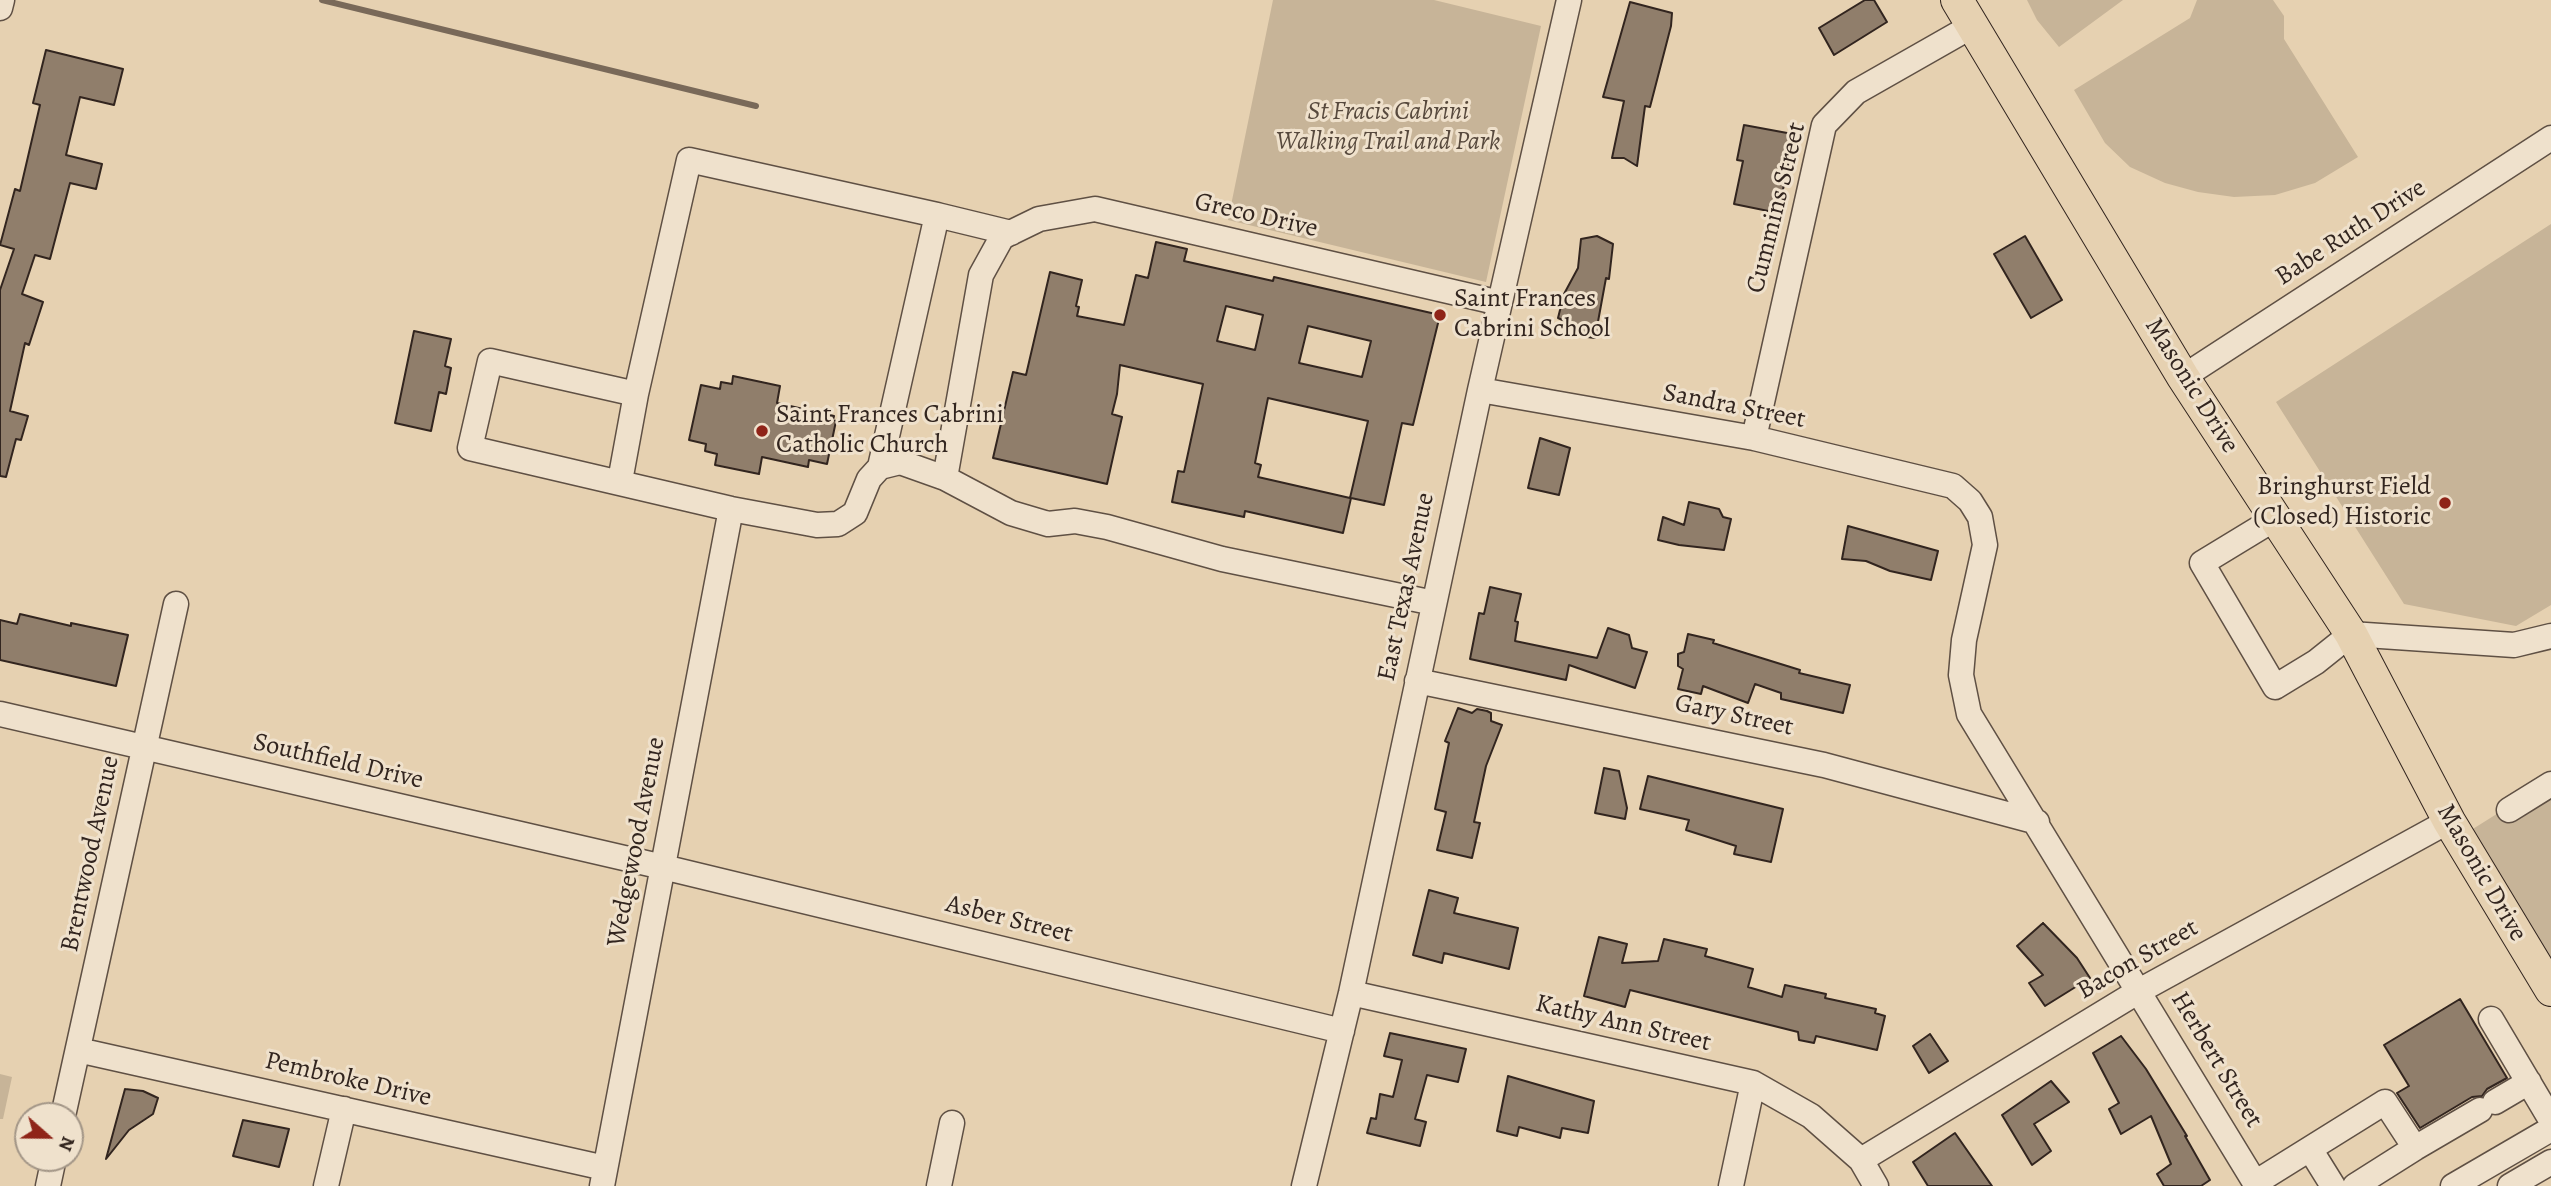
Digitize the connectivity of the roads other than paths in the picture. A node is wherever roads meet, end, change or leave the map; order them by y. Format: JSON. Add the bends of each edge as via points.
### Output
{"nodes":[{"id":1,"x":2,"y":0,"type":"edge"},
{"id":2,"x":1569,"y":0,"type":"edge"},
{"id":3,"x":0,"y":8,"type":"edge"},
{"id":4,"x":1964,"y":13,"type":"edge"},
{"id":5,"x":2551,"y":138,"type":"edge"},
{"id":6,"x":937,"y":215,"type":"junction"},
{"id":7,"x":1007,"y":235,"type":"junction"},
{"id":8,"x":1500,"y":303,"type":"junction"},
{"id":9,"x":2183,"y":377,"type":"junction"},
{"id":10,"x":1480,"y":390,"type":"junction"},
{"id":11,"x":636,"y":394,"type":"junction"},
{"id":12,"x":1754,"y":439,"type":"junction"},
{"id":13,"x":880,"y":467,"type":"junction"},
{"id":14,"x":945,"y":478,"type":"junction"},
{"id":15,"x":620,"y":481,"type":"junction"},
{"id":16,"x":1970,"y":501,"type":"joint"},
{"id":17,"x":731,"y":509,"type":"junction"},
{"id":18,"x":2276,"y":518,"type":"junction"},
{"id":19,"x":1434,"y":603,"type":"junction"},
{"id":20,"x":176,"y":604,"type":"dead end"},
{"id":21,"x":2351,"y":634,"type":"junction"},
{"id":22,"x":2549,"y":640,"type":"edge"},
{"id":23,"x":1416,"y":681,"type":"junction"},
{"id":24,"x":0,"y":714,"type":"edge"},
{"id":25,"x":144,"y":747,"type":"junction"},
{"id":26,"x":2551,"y":784,"type":"edge"},
{"id":27,"x":2509,"y":810,"type":"dead end"},
{"id":28,"x":2449,"y":821,"type":"junction"},
{"id":29,"x":2037,"y":822,"type":"junction"},
{"id":30,"x":663,"y":867,"type":"junction"},
{"id":31,"x":2551,"y":990,"type":"edge"},
{"id":32,"x":2139,"y":991,"type":"junction"},
{"id":33,"x":1351,"y":993,"type":"junction"},
{"id":34,"x":2491,"y":1019,"type":"dead end"},
{"id":35,"x":1342,"y":1031,"type":"junction"},
{"id":36,"x":78,"y":1050,"type":"junction"},
{"id":37,"x":2529,"y":1082,"type":"junction"},
{"id":38,"x":1753,"y":1083,"type":"junction"},
{"id":39,"x":66,"y":1102,"type":"edge"},
{"id":40,"x":344,"y":1109,"type":"junction"},
{"id":41,"x":2551,"y":1120,"type":"edge"},
{"id":42,"x":952,"y":1123,"type":"dead end"},
{"id":43,"x":2551,"y":1129,"type":"edge"},
{"id":44,"x":2415,"y":1148,"type":"junction"},
{"id":45,"x":2310,"y":1149,"type":"junction"},
{"id":46,"x":1861,"y":1160,"type":"junction"},
{"id":47,"x":2551,"y":1162,"type":"edge"},
{"id":48,"x":604,"y":1177,"type":"edge"},
{"id":49,"x":2466,"y":1183,"type":"edge"},
{"id":50,"x":2256,"y":1184,"type":"edge"},
{"id":51,"x":326,"y":1186,"type":"edge"},
{"id":52,"x":939,"y":1186,"type":"edge"},
{"id":53,"x":1304,"y":1186,"type":"edge"},
{"id":54,"x":1731,"y":1186,"type":"edge"},
{"id":55,"x":1876,"y":1186,"type":"edge"},
{"id":56,"x":2333,"y":1186,"type":"edge"},
{"id":57,"x":2355,"y":1186,"type":"edge"},
{"id":58,"x":2510,"y":1186,"type":"edge"}],
"edges":[{"from":1,"to":3,"type":"street"},
{"from":2,"to":8,"type":"street","name":"East Texas Avenue"},
{"from":4,"to":9,"type":"main road","name":"Masonic Drive"},
{"from":4,"to":12,"type":"street","name":"Cummins Street","via":[[1856,92],[1824,125]]},
{"from":5,"to":9,"type":"street","name":"Babe Ruth Drive"},
{"from":6,"to":7,"type":"street"},
{"from":6,"to":11,"type":"street","via":[[690,160]]},
{"from":6,"to":13,"type":"street"},
{"from":7,"to":8,"type":"street","name":"Greco Drive","via":[[1038,219],[1095,209]]},
{"from":7,"to":14,"type":"street","via":[[981,275]]},
{"from":8,"to":10,"type":"street","name":"East Texas Avenue"},
{"from":9,"to":18,"type":"main road","name":"Masonic Drive"},
{"from":10,"to":12,"type":"street","name":"Sandra Street"},
{"from":10,"to":19,"type":"street","name":"East Texas Avenue"},
{"from":11,"to":15,"type":"street"},
{"from":11,"to":15,"type":"street","via":[[490,361],[470,448]]},
{"from":12,"to":16,"type":"street","name":"Sandra Street","via":[[1953,486]]},
{"from":13,"to":14,"type":"street","via":[[900,462]]},
{"from":13,"to":17,"type":"street","via":[[869,479],[855,513],[838,524]]},
{"from":14,"to":19,"type":"street","via":[[1011,513],[1048,524],[1075,521],[1107,527],[1236,562]]},
{"from":15,"to":17,"type":"street"},
{"from":16,"to":29,"type":"street","name":"Herbert Street","via":[[1980,517],[1985,545],[1961,675],[1969,713]]},
{"from":17,"to":30,"type":"street","name":"Wedgewood Avenue"},
{"from":18,"to":21,"type":"main road","name":"Masonic Drive"},
{"from":18,"to":21,"type":"street","via":[[2202,563],[2275,687]]},
{"from":19,"to":23,"type":"street","name":"East Texas Avenue"},
{"from":20,"to":25,"type":"street","name":"Brentwood Avenue"},
{"from":21,"to":22,"type":"street","via":[[2514,645]]},
{"from":21,"to":28,"type":"main road","name":"Masonic Drive"},
{"from":23,"to":29,"type":"street","name":"Gary Street","via":[[1824,765]]},
{"from":23,"to":33,"type":"street","name":"East Texas Avenue"},
{"from":24,"to":25,"type":"street","name":"Southfield Drive"},
{"from":25,"to":30,"type":"street","name":"Southfield Drive"},
{"from":25,"to":36,"type":"street","name":"Brentwood Avenue"},
{"from":26,"to":27,"type":"street"},
{"from":28,"to":31,"type":"main road","name":"Masonic Drive"},
{"from":28,"to":32,"type":"street","name":"Bacon Street"},
{"from":29,"to":32,"type":"street","name":"Herbert Street"},
{"from":30,"to":35,"type":"street","name":"Asber Street"},
{"from":30,"to":48,"type":"street","name":"Wedgewood Avenue"},
{"from":32,"to":46,"type":"street","name":"Bacon Street"},
{"from":32,"to":50,"type":"street","name":"Herbert Street"},
{"from":33,"to":35,"type":"street","name":"East Texas Avenue"},
{"from":33,"to":38,"type":"street","name":"Kathy Ann Street"},
{"from":34,"to":37,"type":"street"},
{"from":35,"to":53,"type":"street","name":"East Texas Avenue"},
{"from":36,"to":39,"type":"street","name":"Brentwood Avenue"},
{"from":36,"to":40,"type":"street","name":"Pembroke Drive"},
{"from":37,"to":41,"type":"street"},
{"from":37,"to":44,"type":"street"},
{"from":38,"to":46,"type":"street","name":"Kathy Ann Street","via":[[1811,1116]]},
{"from":38,"to":54,"type":"street"},
{"from":40,"to":48,"type":"street","name":"Pembroke Drive"},
{"from":40,"to":51,"type":"street"},
{"from":42,"to":52,"type":"street"},
{"from":43,"to":49,"type":"street"},
{"from":44,"to":45,"type":"street","via":[[2385,1102]]},
{"from":44,"to":57,"type":"street"},
{"from":45,"to":50,"type":"street"},
{"from":45,"to":56,"type":"street"},
{"from":46,"to":55,"type":"street","name":"Kathy Ann Street"},
{"from":47,"to":58,"type":"street"}]}
